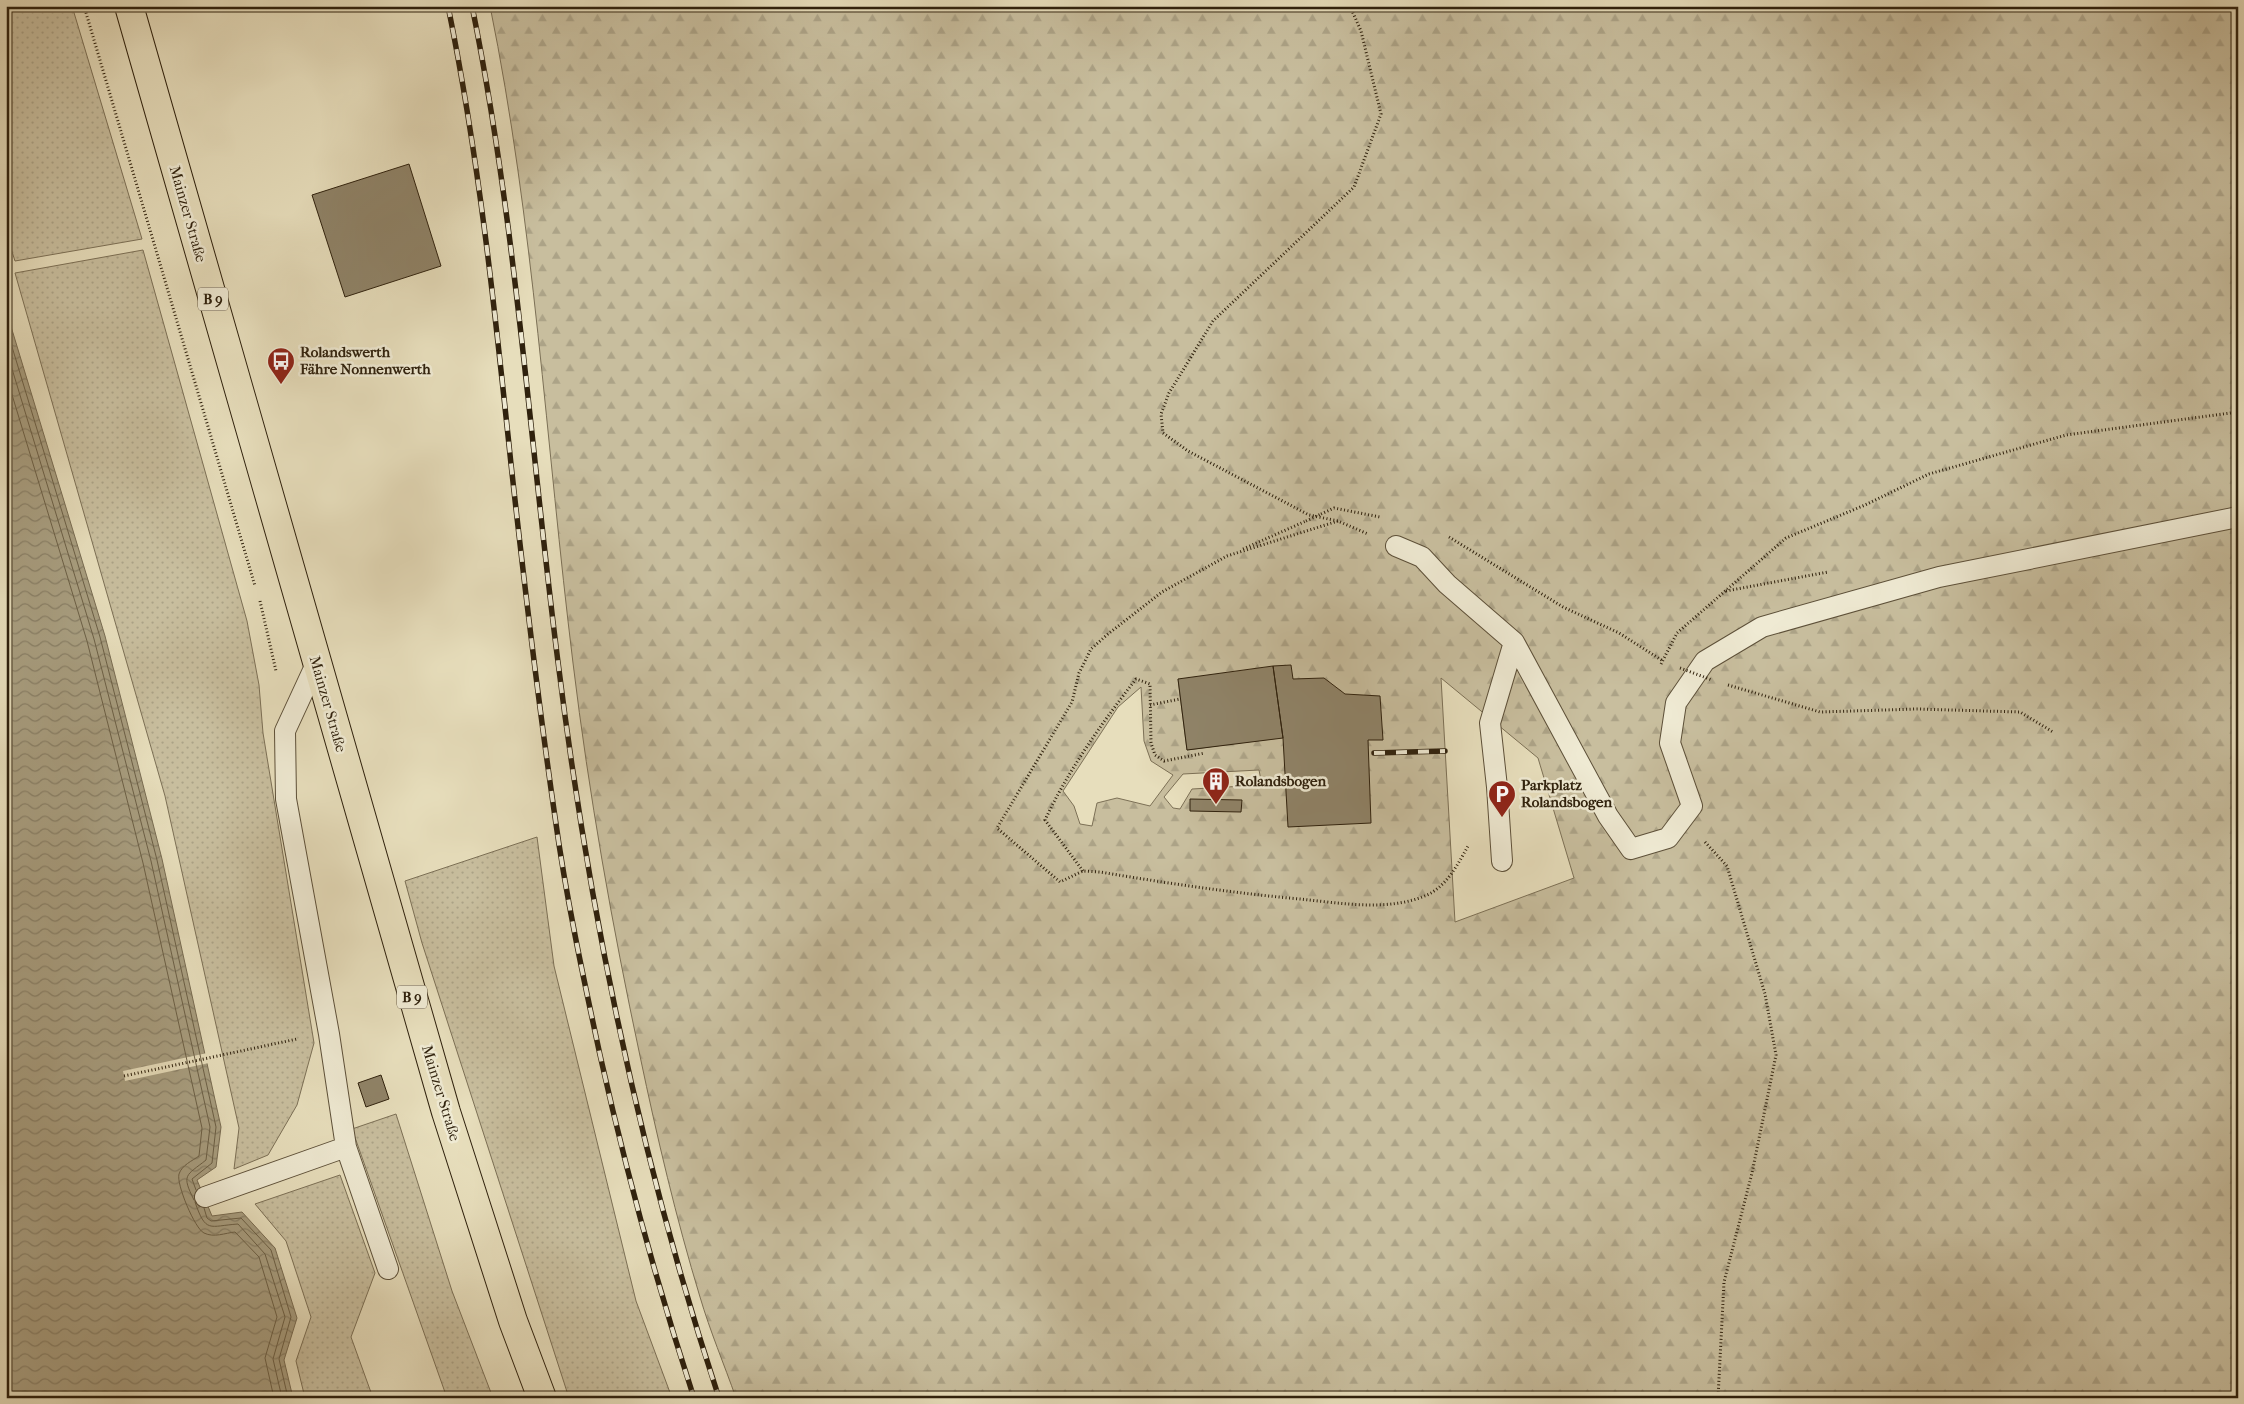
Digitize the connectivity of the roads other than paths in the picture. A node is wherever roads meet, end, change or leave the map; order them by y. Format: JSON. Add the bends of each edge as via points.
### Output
{"nodes":[{"id":1,"x":129,"y":6,"type":"edge"},
{"id":2,"x":2238,"y":518,"type":"edge"},
{"id":3,"x":1396,"y":546,"type":"dead end"},
{"id":4,"x":1514,"y":642,"type":"junction"},
{"id":5,"x":316,"y":664,"type":"junction"},
{"id":6,"x":1502,"y":861,"type":"dead end"},
{"id":7,"x":346,"y":1147,"type":"junction"},
{"id":8,"x":205,"y":1197,"type":"dead end"},
{"id":9,"x":388,"y":1270,"type":"dead end"},
{"id":10,"x":542,"y":1398,"type":"edge"}],
"edges":[{"from":1,"to":5,"type":"main road","name":"Mainzer Straße","number":"B 9"},
{"from":2,"to":4,"type":"lane","via":[[1939,577],[1762,626],[1705,661],[1676,703],[1670,743],[1692,806],[1668,838],[1631,849],[1608,816]]},
{"from":3,"to":4,"type":"lane","via":[[1422,558]]},
{"from":4,"to":6,"type":"lane","via":[[1490,723]]},
{"from":5,"to":7,"type":"lane","via":[[286,731],[286,798],[330,1034]]},
{"from":5,"to":10,"type":"main road","name":"Mainzer Straße","number":"B 9","via":[[446,1112],[513,1321]]},
{"from":7,"to":8,"type":"lane"},
{"from":7,"to":9,"type":"lane"}]}
